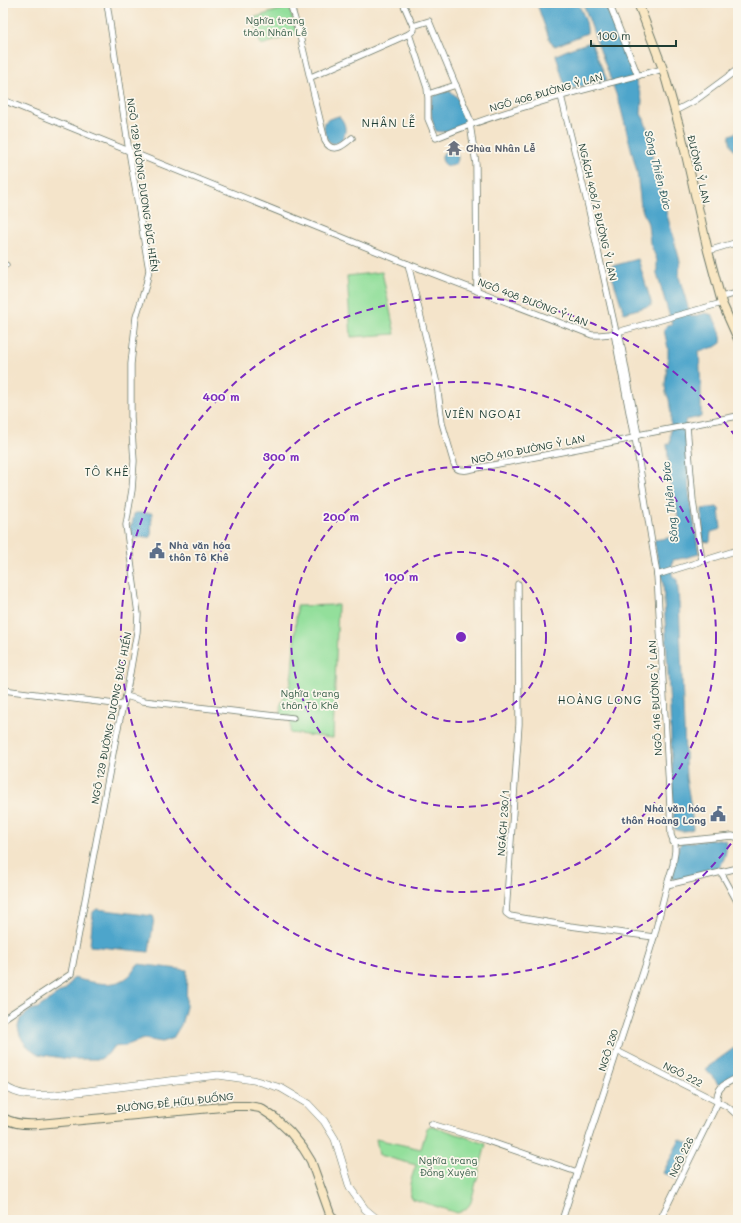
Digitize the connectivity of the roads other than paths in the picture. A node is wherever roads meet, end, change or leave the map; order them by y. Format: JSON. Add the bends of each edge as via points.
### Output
{"nodes":[{"id":1,"x":107,"y":3,"type":"edge"},
{"id":2,"x":290,"y":3,"type":"edge"},
{"id":3,"x":403,"y":3,"type":"edge"},
{"id":4,"x":609,"y":3,"type":"edge"},
{"id":5,"x":638,"y":3,"type":"edge"},
{"id":6,"x":412,"y":26,"type":"junction"},
{"id":7,"x":409,"y":34,"type":"junction"},
{"id":8,"x":663,"y":69,"type":"junction"},
{"id":9,"x":738,"y":69,"type":"edge"},
{"id":10,"x":638,"y":76,"type":"junction"},
{"id":11,"x":311,"y":77,"type":"junction"},
{"id":12,"x":456,"y":85,"type":"junction"},
{"id":13,"x":428,"y":94,"type":"junction"},
{"id":14,"x":560,"y":96,"type":"junction"},
{"id":15,"x":3,"y":100,"type":"edge"},
{"id":16,"x":675,"y":111,"type":"junction"},
{"id":17,"x":471,"y":124,"type":"junction"},
{"id":18,"x":352,"y":138,"type":"dead end"},
{"id":19,"x":129,"y":151,"type":"junction"},
{"id":20,"x":738,"y":242,"type":"edge"},
{"id":21,"x":708,"y":251,"type":"junction"},
{"id":22,"x":408,"y":264,"type":"junction"},
{"id":23,"x":477,"y":291,"type":"junction"},
{"id":24,"x":738,"y":293,"type":"edge"},
{"id":25,"x":722,"y":300,"type":"junction"},
{"id":26,"x":616,"y":332,"type":"junction"},
{"id":27,"x":738,"y":340,"type":"edge"},
{"id":28,"x":626,"y":384,"type":"joint"},
{"id":29,"x":738,"y":416,"type":"edge"},
{"id":30,"x":687,"y":426,"type":"junction"},
{"id":31,"x":636,"y":436,"type":"junction"},
{"id":32,"x":738,"y":550,"type":"edge"},
{"id":33,"x":702,"y":561,"type":"junction"},
{"id":34,"x":657,"y":575,"type":"junction"},
{"id":35,"x":518,"y":584,"type":"dead end"},
{"id":36,"x":3,"y":690,"type":"edge"},
{"id":37,"x":126,"y":696,"type":"junction"},
{"id":38,"x":123,"y":705,"type":"junction"},
{"id":39,"x":293,"y":718,"type":"dead end"},
{"id":40,"x":738,"y":838,"type":"edge"},
{"id":41,"x":673,"y":842,"type":"junction"},
{"id":42,"x":738,"y":868,"type":"edge"},
{"id":43,"x":721,"y":872,"type":"junction"},
{"id":44,"x":666,"y":885,"type":"junction"},
{"id":45,"x":738,"y":903,"type":"edge"},
{"id":46,"x":654,"y":937,"type":"junction"},
{"id":47,"x":3,"y":1020,"type":"edge"},
{"id":48,"x":617,"y":1051,"type":"junction"},
{"id":49,"x":738,"y":1077,"type":"edge"},
{"id":50,"x":3,"y":1084,"type":"edge"},
{"id":51,"x":717,"y":1102,"type":"junction"},
{"id":52,"x":738,"y":1116,"type":"edge"},
{"id":53,"x":3,"y":1118,"type":"edge"},
{"id":54,"x":431,"y":1124,"type":"dead end"},
{"id":55,"x":578,"y":1172,"type":"junction"},
{"id":56,"x":334,"y":1220,"type":"edge"},
{"id":57,"x":378,"y":1220,"type":"edge"},
{"id":58,"x":562,"y":1220,"type":"edge"},
{"id":59,"x":660,"y":1220,"type":"edge"}],
"edges":[{"from":1,"to":19,"type":"street","name":"NGÕ 129 ĐƯỜNG DƯƠNG ĐỨC HIỀN"},
{"from":2,"to":11,"type":"street"},
{"from":3,"to":6,"type":"street"},
{"from":4,"to":10,"type":"street"},
{"from":5,"to":8,"type":"main road","name":"ĐƯỜNG Ỷ LAN"},
{"from":6,"to":7,"type":"street","via":[[414,30]]},
{"from":6,"to":12,"type":"street","via":[[429,21]]},
{"from":7,"to":11,"type":"street"},
{"from":7,"to":13,"type":"street"},
{"from":8,"to":10,"type":"street","name":"NGÕ 406 ĐƯỜNG Ỷ LAN"},
{"from":8,"to":16,"type":"main road","name":"ĐƯỜNG Ỷ LAN"},
{"from":9,"to":16,"type":"street","via":[[696,100]]},
{"from":10,"to":14,"type":"street","name":"NGÕ 406 ĐƯỜNG Ỷ LAN"},
{"from":11,"to":18,"type":"street","via":[[326,143],[337,148]]},
{"from":12,"to":13,"type":"street"},
{"from":12,"to":17,"type":"street"},
{"from":13,"to":17,"type":"street","name":"NGÕ 406 ĐƯỜNG Ỷ LAN","via":[[427,116],[436,138]]},
{"from":14,"to":17,"type":"street","name":"NGÕ 406 ĐƯỜNG Ỷ LAN"},
{"from":14,"to":26,"type":"street","name":"NGÁCH 408/2 ĐƯỜNG Ỷ LAN"},
{"from":15,"to":19,"type":"street","name":"NGÕ 408 ĐƯỜNG Ỷ LAN"},
{"from":16,"to":21,"type":"main road","name":"ĐƯỜNG Ỷ LAN"},
{"from":17,"to":23,"type":"street","via":[[476,164]]},
{"from":19,"to":22,"type":"street","name":"NGÕ 408 ĐƯỜNG Ỷ LAN"},
{"from":19,"to":37,"type":"street","name":"NGÕ 129 ĐƯỜNG DƯƠNG ĐỨC HIỀN","via":[[149,270],[136,317],[131,364],[134,461],[126,529],[138,614]]},
{"from":20,"to":21,"type":"street"},
{"from":21,"to":25,"type":"main road","name":"ĐƯỜNG Ỷ LAN"},
{"from":22,"to":23,"type":"street","name":"NGÕ 408 ĐƯỜNG Ỷ LAN"},
{"from":22,"to":31,"type":"street","name":"NGÕ 410 ĐƯỜNG Ỷ LAN","via":[[436,384],[443,427],[457,469],[467,470]]},
{"from":23,"to":26,"type":"street","name":"NGÕ 408 ĐƯỜNG Ỷ LAN","via":[[587,333],[600,335]]},
{"from":24,"to":25,"type":"street","name":"NGÕ 408 ĐƯỜNG Ỷ LAN"},
{"from":25,"to":26,"type":"street","name":"NGÕ 408 ĐƯỜNG Ỷ LAN","via":[[701,309]]},
{"from":25,"to":27,"type":"main road","name":"ĐƯỜNG Ỷ LAN"},
{"from":26,"to":28,"type":"street","name":"NGÁCH 408/2 ĐƯỜNG Ỷ LAN"},
{"from":28,"to":31,"type":"street","name":"NGÕ 416 ĐƯỜNG Ỷ LAN"},
{"from":29,"to":30,"type":"street","name":"NGÕ 410 ĐƯỜNG Ỷ LAN"},
{"from":30,"to":31,"type":"street","name":"NGÕ 410 ĐƯỜNG Ỷ LAN"},
{"from":30,"to":33,"type":"street","via":[[693,501]]},
{"from":31,"to":34,"type":"street","name":"NGÕ 416 ĐƯỜNG Ỷ LAN"},
{"from":32,"to":33,"type":"street"},
{"from":33,"to":34,"type":"street"},
{"from":34,"to":41,"type":"street","name":"NGÕ 416 ĐƯỜNG Ỷ LAN"},
{"from":35,"to":46,"type":"street","name":"NGÁCH 230/1","via":[[519,724],[506,913],[510,916],[570,926]]},
{"from":36,"to":38,"type":"street"},
{"from":37,"to":38,"type":"street","name":"NGÕ 129 ĐƯỜNG DƯƠNG ĐỨC HIỀN"},
{"from":37,"to":39,"type":"street","via":[[143,701]]},
{"from":38,"to":47,"type":"street","name":"NGÕ 129 ĐƯỜNG DƯƠNG ĐỨC HIỀN","via":[[71,974]]},
{"from":40,"to":41,"type":"street","via":[[732,836]]},
{"from":41,"to":44,"type":"street","name":"NGÕ 416 ĐƯỜNG Ỷ LAN","via":[[674,858]]},
{"from":42,"to":43,"type":"street"},
{"from":43,"to":44,"type":"street"},
{"from":43,"to":45,"type":"street"},
{"from":44,"to":46,"type":"street","name":"NGÕ 230"},
{"from":46,"to":48,"type":"street","name":"NGÕ 230"},
{"from":48,"to":51,"type":"street","name":"NGÕ 222"},
{"from":48,"to":55,"type":"street","name":"NGÕ 230"},
{"from":49,"to":51,"type":"street","name":"NGÕ 226","via":[[720,1088]]},
{"from":50,"to":57,"type":"street","via":[[12,1091],[33,1096],[218,1074],[281,1088],[308,1104],[324,1120],[335,1139],[350,1188],[365,1209]]},
{"from":51,"to":52,"type":"street","name":"NGÕ 222"},
{"from":51,"to":59,"type":"street","name":"NGÕ 226"},
{"from":53,"to":56,"type":"main road","name":"ĐƯỜNG ĐÊ HỮU ĐUỐNG","via":[[28,1125],[233,1106],[260,1108],[290,1132],[311,1160]]},
{"from":54,"to":55,"type":"street"},
{"from":55,"to":58,"type":"street","name":"NGÕ 230"}]}
